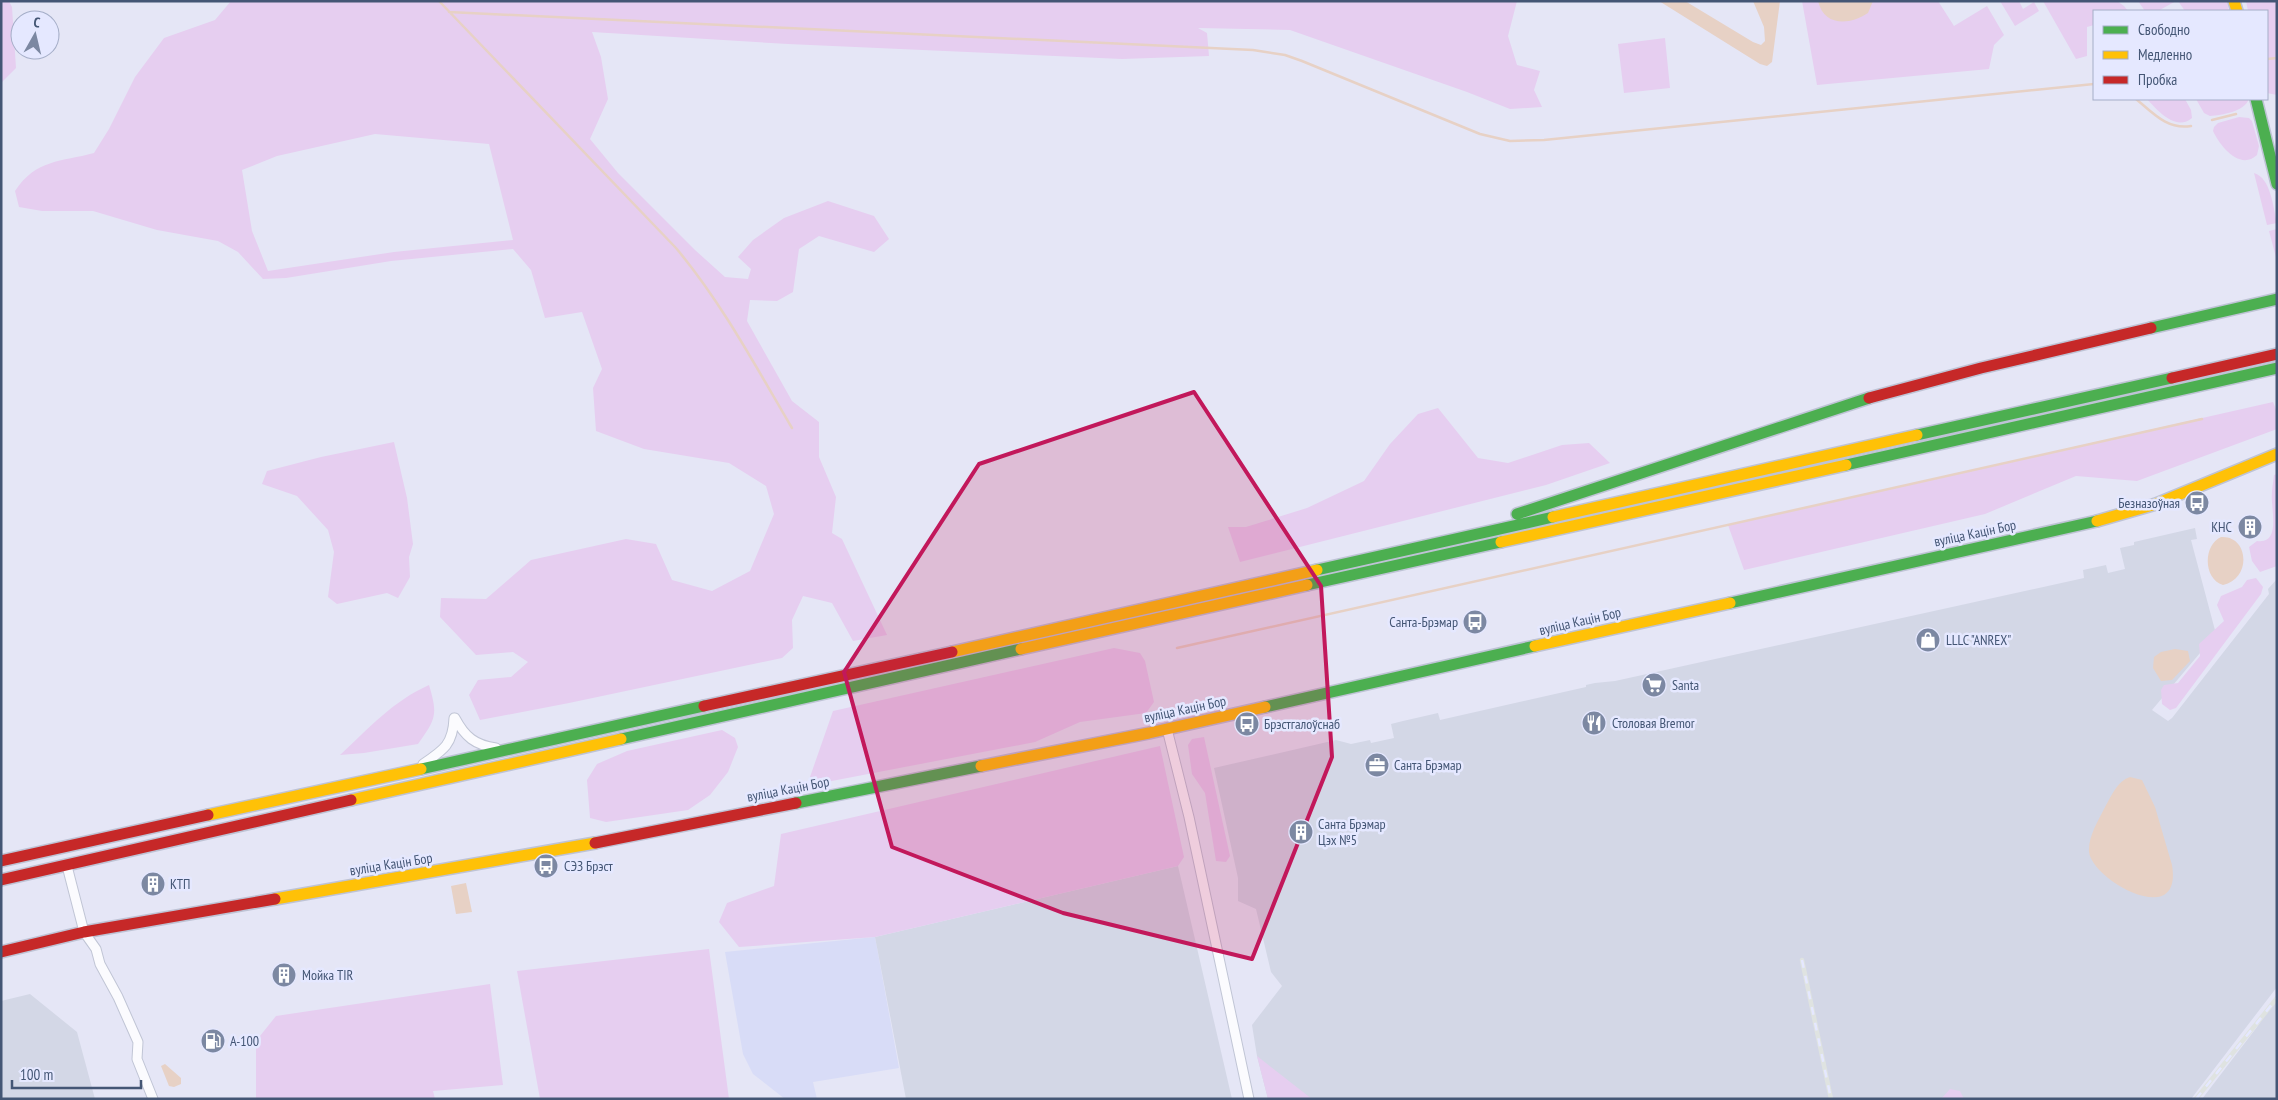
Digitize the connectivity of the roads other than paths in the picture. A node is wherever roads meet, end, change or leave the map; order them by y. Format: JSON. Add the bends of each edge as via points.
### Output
{"nodes":[{"id":1,"x":2256,"y":100,"type":"edge"},
{"id":2,"x":2277,"y":184,"type":"edge"},
{"id":3,"x":2277,"y":299,"type":"edge"},
{"id":4,"x":2277,"y":354,"type":"edge"},
{"id":5,"x":2277,"y":368,"type":"edge"},
{"id":6,"x":2277,"y":454,"type":"edge"},
{"id":7,"x":1417,"y":546,"type":"junction"},
{"id":8,"x":1167,"y":729,"type":"junction"},
{"id":9,"x":509,"y":749,"type":"junction"},
{"id":10,"x":415,"y":770,"type":"junction"},
{"id":11,"x":1,"y":860,"type":"edge"},
{"id":12,"x":66,"y":866,"type":"junction"},
{"id":13,"x":1,"y":880,"type":"edge"},
{"id":14,"x":84,"y":932,"type":"junction"},
{"id":15,"x":1,"y":952,"type":"edge"},
{"id":16,"x":153,"y":1099,"type":"edge"},
{"id":17,"x":1249,"y":1099,"type":"edge"}],
"edges":[{"from":1,"to":2,"type":"main road"},
{"from":3,"to":7,"type":"main road","via":[[1981,368],[1856,401]]},
{"from":4,"to":7,"type":"main road"},
{"from":5,"to":12,"type":"main road"},
{"from":6,"to":8,"type":"main road","name":"вуліца Кацін Бор","via":[[2122,516]]},
{"from":7,"to":9,"type":"main road"},
{"from":8,"to":14,"type":"main road","name":"вуліца Кацін Бор","via":[[544,854]]},
{"from":8,"to":17,"type":"street"},
{"from":9,"to":10,"type":"main road"},
{"from":9,"to":10,"type":"street","via":[[467,737],[454,718],[451,740],[443,750]]},
{"from":10,"to":11,"type":"main road"},
{"from":12,"to":13,"type":"main road"},
{"from":12,"to":14,"type":"street"},
{"from":14,"to":15,"type":"main road","name":"вуліца Кацін Бор"},
{"from":14,"to":16,"type":"street","via":[[96,948],[100,964],[138,1042],[137,1058]]}]}
